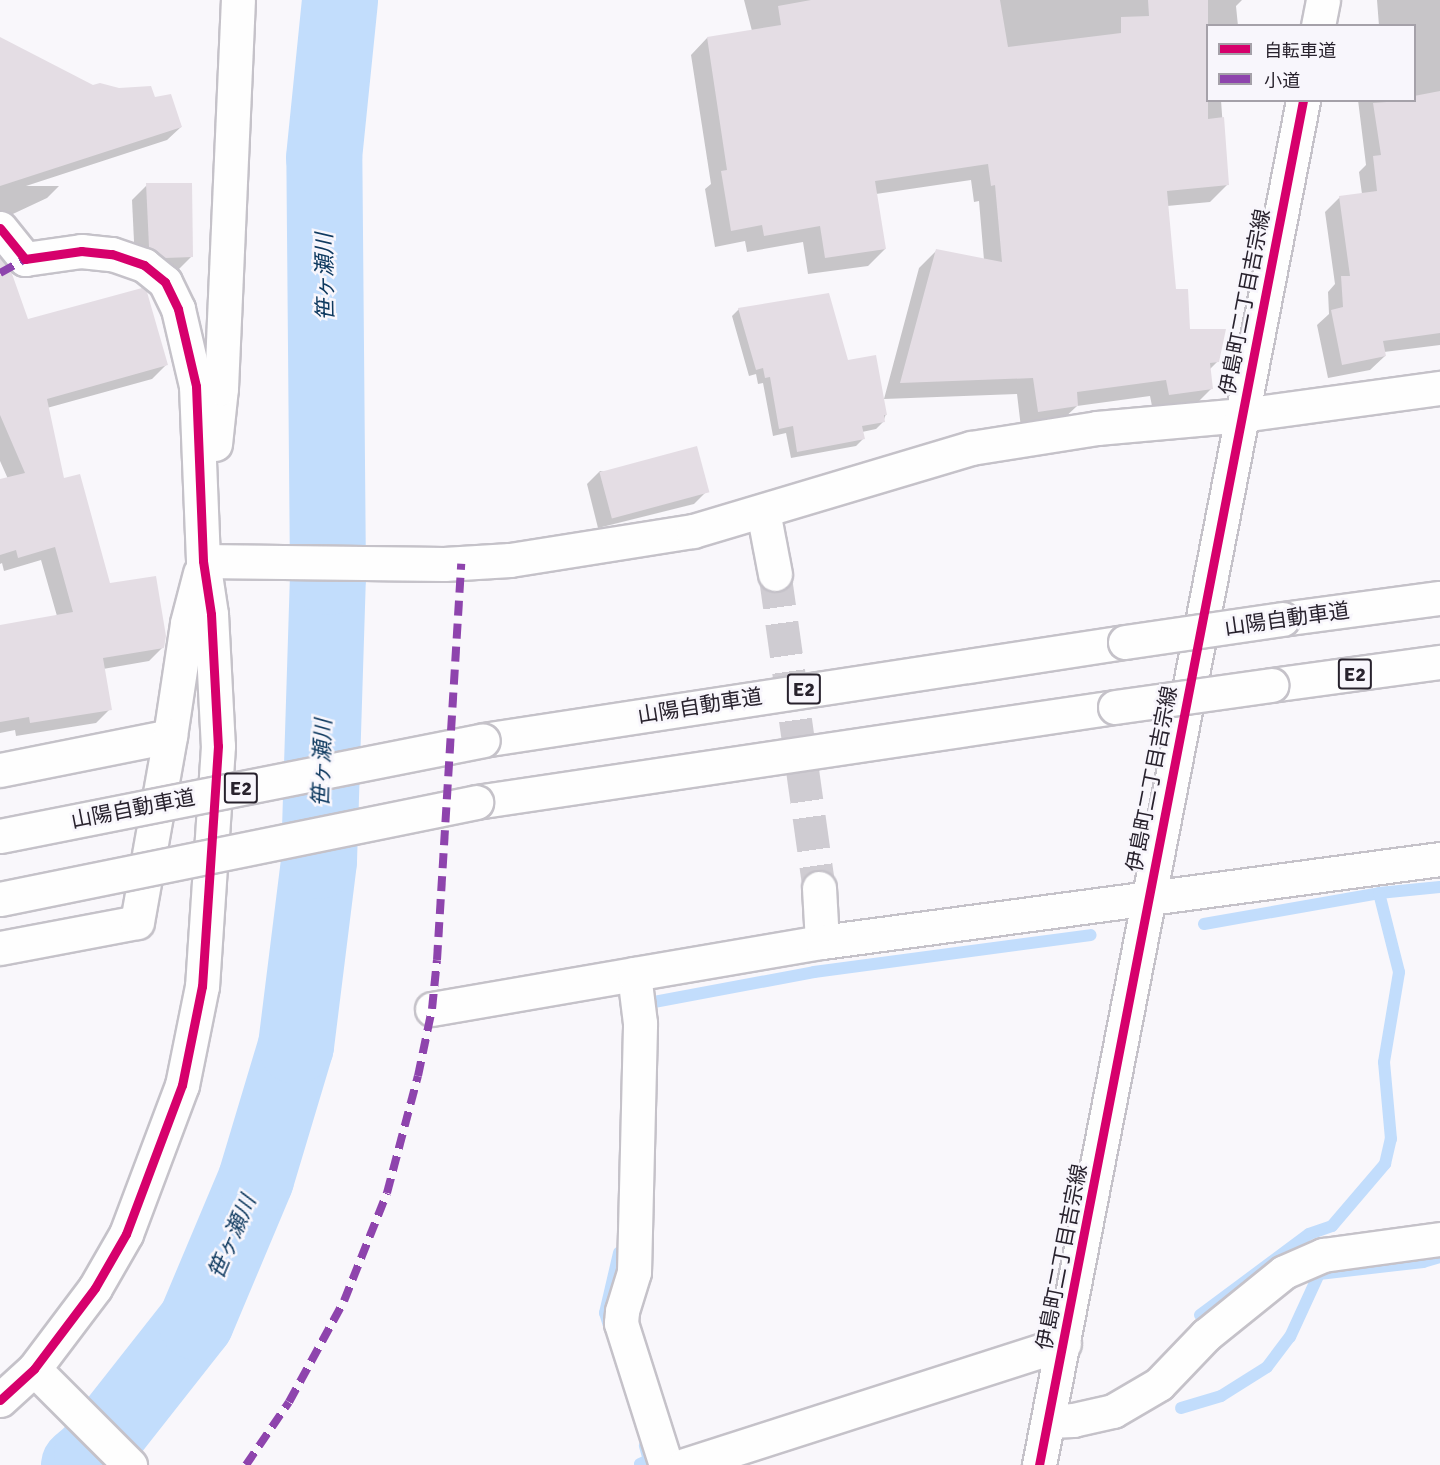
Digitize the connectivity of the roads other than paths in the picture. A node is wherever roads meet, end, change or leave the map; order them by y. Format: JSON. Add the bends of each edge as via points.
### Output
{"nodes":[{"id":1,"x":238,"y":0,"type":"edge"},
{"id":2,"x":1323,"y":0,"type":"edge"},
{"id":3,"x":1318,"y":24,"type":"edge"},
{"id":4,"x":1303,"y":102,"type":"edge"},
{"id":5,"x":0,"y":228,"type":"edge"},
{"id":6,"x":1440,"y":388,"type":"edge"},
{"id":7,"x":1242,"y":415,"type":"junction"},
{"id":8,"x":762,"y":511,"type":"junction"},
{"id":9,"x":217,"y":562,"type":"junction"},
{"id":10,"x":775,"y":574,"type":"tunnel mouth"},
{"id":11,"x":1440,"y":598,"type":"edge"},
{"id":12,"x":1440,"y":662,"type":"edge"},
{"id":13,"x":170,"y":736,"type":"junction"},
{"id":14,"x":0,"y":770,"type":"edge"},
{"id":15,"x":0,"y":836,"type":"edge"},
{"id":16,"x":1440,"y":860,"type":"edge"},
{"id":17,"x":819,"y":888,"type":"tunnel mouth"},
{"id":18,"x":1147,"y":898,"type":"junction"},
{"id":19,"x":0,"y":899,"type":"edge"},
{"id":20,"x":822,"y":942,"type":"junction"},
{"id":21,"x":0,"y":948,"type":"edge"},
{"id":22,"x":636,"y":994,"type":"junction"},
{"id":23,"x":432,"y":1009,"type":"dead end"},
{"id":24,"x":1440,"y":1239,"type":"edge"},
{"id":25,"x":1064,"y":1343,"type":"junction"},
{"id":26,"x":45,"y":1378,"type":"junction"},
{"id":27,"x":0,"y":1400,"type":"edge"},
{"id":28,"x":1048,"y":1421,"type":"junction"},
{"id":29,"x":130,"y":1465,"type":"edge"},
{"id":30,"x":666,"y":1465,"type":"edge"},
{"id":31,"x":685,"y":1465,"type":"edge"},
{"id":32,"x":1039,"y":1465,"type":"edge"}],
"edges":[{"from":1,"to":9,"type":"main road"},
{"from":2,"to":3,"type":"main road"},
{"from":4,"to":7,"type":"main road","name":"伊島町二丁目吉宗線"},
{"from":5,"to":9,"type":"main road","via":[[24,259],[81,251],[112,254],[144,266],[165,282],[178,309],[196,386]]},
{"from":6,"to":7,"type":"main road"},
{"from":7,"to":8,"type":"main road","via":[[1097,428],[971,448]]},
{"from":7,"to":18,"type":"main road","name":"伊島町二丁目吉宗線"},
{"from":8,"to":9,"type":"main road","via":[[693,531],[510,560],[444,564]]},
{"from":8,"to":10,"type":"main road"},
{"from":9,"to":13,"type":"main road","via":[[187,623]]},
{"from":9,"to":26,"type":"main road","via":[[212,614],[218,746],[202,986],[182,1085],[126,1234]]},
{"from":11,"to":15,"type":"main road","name":"山陽自動車道","number":"E2","bridge":true,"via":[[483,740]]},
{"from":12,"to":19,"type":"main road","number":"E2","bridge":true,"via":[[476,802]]},
{"from":13,"to":14,"type":"main road"},
{"from":13,"to":21,"type":"main road","via":[[137,921]]},
{"from":16,"to":18,"type":"main road"},
{"from":17,"to":20,"type":"main road"},
{"from":18,"to":20,"type":"main road"},
{"from":18,"to":25,"type":"main road","name":"伊島町二丁目吉宗線"},
{"from":20,"to":22,"type":"main road"},
{"from":22,"to":23,"type":"main road"},
{"from":22,"to":30,"type":"main road","via":[[634,1272],[621,1323]]},
{"from":24,"to":28,"type":"main road","via":[[1323,1255],[1284,1272],[1206,1335],[1159,1384],[1113,1411]]},
{"from":25,"to":28,"type":"main road","name":"伊島町二丁目吉宗線"},
{"from":25,"to":31,"type":"main road"},
{"from":26,"to":27,"type":"main road"},
{"from":26,"to":29,"type":"main road"},
{"from":28,"to":32,"type":"main road","name":"伊島町二丁目吉宗線"}]}
